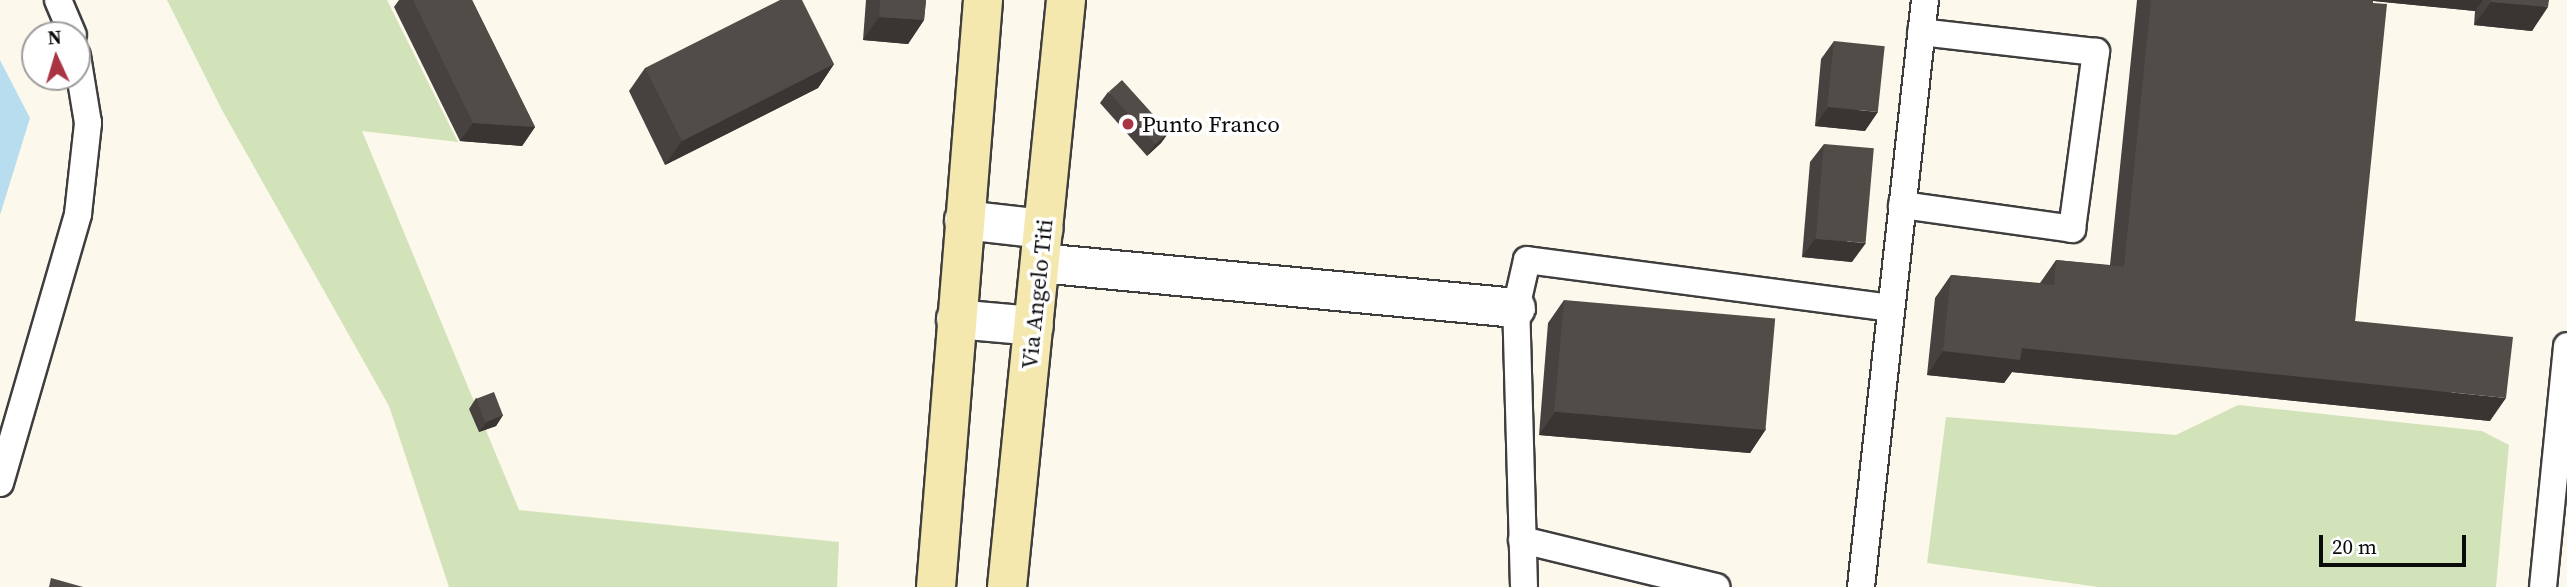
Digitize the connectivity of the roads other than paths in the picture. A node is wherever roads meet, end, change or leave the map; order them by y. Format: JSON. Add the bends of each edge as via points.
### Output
{"nodes":[{"id":1,"x":58,"y":0,"type":"edge"},
{"id":2,"x":983,"y":0,"type":"edge"},
{"id":3,"x":1066,"y":0,"type":"edge"},
{"id":4,"x":1924,"y":0,"type":"edge"},
{"id":5,"x":67,"y":21,"type":"edge"},
{"id":6,"x":1921,"y":32,"type":"junction"},
{"id":7,"x":83,"y":91,"type":"edge"},
{"id":8,"x":1902,"y":205,"type":"junction"},
{"id":9,"x":964,"y":220,"type":"junction"},
{"id":10,"x":1042,"y":246,"type":"junction"},
{"id":11,"x":1516,"y":307,"type":"junction"},
{"id":12,"x":1891,"y":307,"type":"junction"},
{"id":13,"x":956,"y":319,"type":"junction"},
{"id":14,"x":1034,"y":326,"type":"junction"},
{"id":15,"x":2567,"y":346,"type":"edge"},
{"id":16,"x":0,"y":484,"type":"edge"},
{"id":17,"x":1522,"y":540,"type":"junction"},
{"id":18,"x":936,"y":587,"type":"edge"},
{"id":19,"x":1007,"y":587,"type":"edge"},
{"id":20,"x":1524,"y":587,"type":"edge"},
{"id":21,"x":1716,"y":587,"type":"edge"},
{"id":22,"x":1861,"y":587,"type":"edge"},
{"id":23,"x":2543,"y":587,"type":"edge"}],
"edges":[{"from":1,"to":5,"type":"lane"},
{"from":2,"to":9,"type":"main road"},
{"from":3,"to":10,"type":"main road","name":"Via Angelo Titi"},
{"from":4,"to":6,"type":"lane"},
{"from":6,"to":8,"type":"lane"},
{"from":6,"to":8,"type":"lane","via":[[2096,51],[2072,229]]},
{"from":7,"to":16,"type":"lane","via":[[88,123],[78,214]]},
{"from":8,"to":12,"type":"lane"},
{"from":9,"to":10,"type":"street"},
{"from":9,"to":13,"type":"main road"},
{"from":10,"to":11,"type":"street"},
{"from":10,"to":14,"type":"main road","name":"Via Angelo Titi"},
{"from":11,"to":12,"type":"lane","via":[[1527,260]]},
{"from":11,"to":17,"type":"lane"},
{"from":12,"to":22,"type":"lane"},
{"from":13,"to":14,"type":"street"},
{"from":13,"to":18,"type":"main road"},
{"from":14,"to":19,"type":"main road","name":"Via Angelo Titi"},
{"from":15,"to":23,"type":"lane"},
{"from":17,"to":20,"type":"lane"},
{"from":17,"to":21,"type":"lane"}]}
